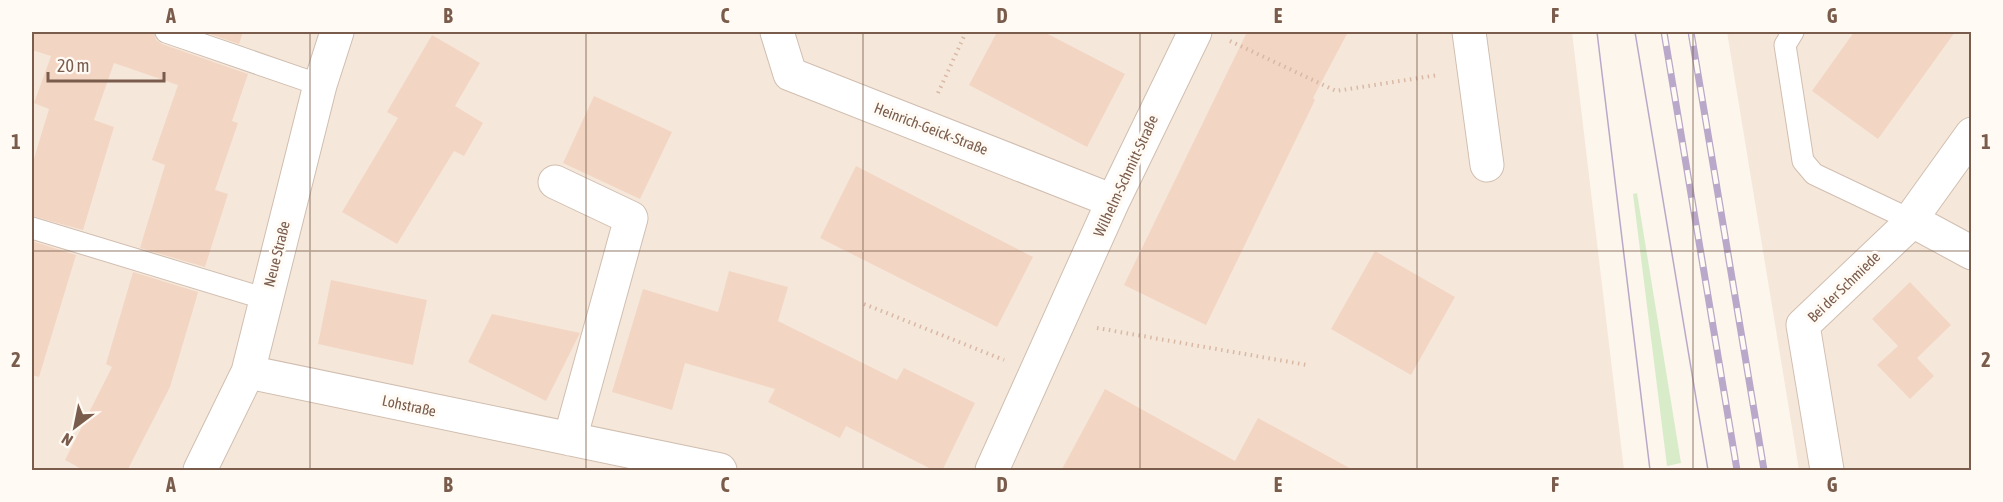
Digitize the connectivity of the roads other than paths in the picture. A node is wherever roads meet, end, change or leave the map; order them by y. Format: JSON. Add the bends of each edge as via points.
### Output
{"nodes":[{"id":1,"x":166,"y":32,"type":"edge"},
{"id":2,"x":337,"y":32,"type":"edge"},
{"id":3,"x":777,"y":32,"type":"edge"},
{"id":4,"x":1469,"y":32,"type":"edge"},
{"id":5,"x":1793,"y":32,"type":"edge"},
{"id":6,"x":1207,"y":34,"type":"edge"},
{"id":7,"x":320,"y":85,"type":"junction"},
{"id":8,"x":1971,"y":134,"type":"edge"},
{"id":9,"x":1487,"y":165,"type":"dead end"},
{"id":10,"x":555,"y":182,"type":"dead end"},
{"id":11,"x":1113,"y":201,"type":"junction"},
{"id":12,"x":1911,"y":220,"type":"junction"},
{"id":13,"x":32,"y":228,"type":"edge"},
{"id":14,"x":1971,"y":253,"type":"edge"},
{"id":15,"x":266,"y":299,"type":"junction"},
{"id":16,"x":248,"y":372,"type":"junction"},
{"id":17,"x":570,"y":439,"type":"junction"},
{"id":18,"x":200,"y":471,"type":"edge"},
{"id":19,"x":720,"y":471,"type":"edge"},
{"id":20,"x":992,"y":471,"type":"edge"},
{"id":21,"x":1827,"y":471,"type":"edge"}],
"edges":[{"from":1,"to":7,"type":"lane"},
{"from":2,"to":7,"type":"street","name":"Neue Straße"},
{"from":3,"to":11,"type":"street","name":"Heinrich-Geick-Straße","via":[[790,74]]},
{"from":4,"to":9,"type":"street"},
{"from":5,"to":12,"type":"lane","via":[[1785,45],[1803,161],[1814,174]]},
{"from":6,"to":11,"type":"street","name":"Wilhelm-Schmitt-Straße"},
{"from":7,"to":15,"type":"street","name":"Neue Straße"},
{"from":8,"to":12,"type":"street"},
{"from":10,"to":17,"type":"street","via":[[631,218]]},
{"from":11,"to":20,"type":"street","name":"Wilhelm-Schmitt-Straße"},
{"from":12,"to":14,"type":"street"},
{"from":12,"to":21,"type":"street","name":"Bei der Schmiede","via":[[1803,325]]},
{"from":13,"to":15,"type":"lane"},
{"from":15,"to":16,"type":"street","name":"Neue Straße"},
{"from":16,"to":17,"type":"street","name":"Lohstraße"},
{"from":16,"to":18,"type":"street","name":"Neue Straße"},
{"from":17,"to":19,"type":"street","name":"Lohstraße"}]}
